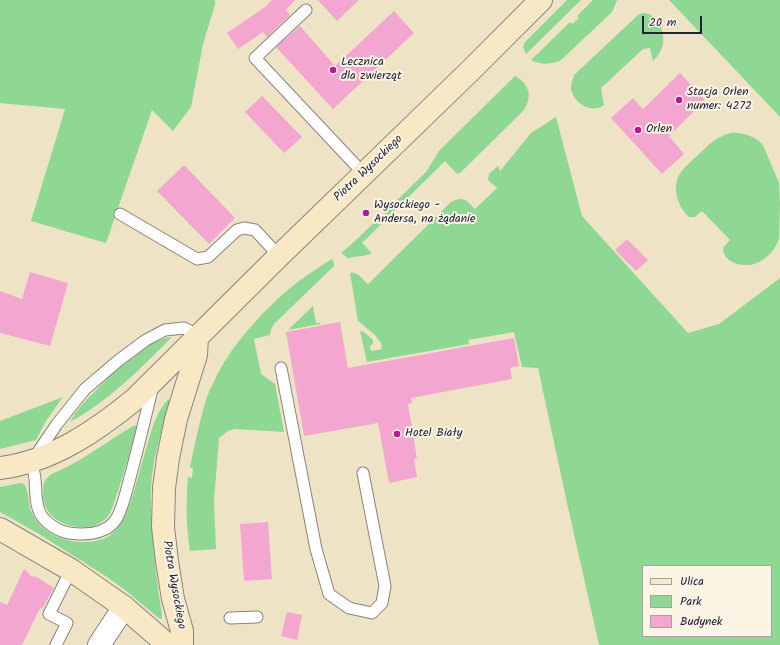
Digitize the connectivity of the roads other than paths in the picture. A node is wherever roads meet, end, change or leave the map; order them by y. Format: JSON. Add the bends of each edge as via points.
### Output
{"nodes":[{"id":1,"x":541,"y":0,"type":"edge"},
{"id":2,"x":306,"y":10,"type":"dead end"},
{"id":3,"x":364,"y":174,"type":"junction"},
{"id":4,"x":120,"y":214,"type":"dead end"},
{"id":5,"x":279,"y":256,"type":"junction"},
{"id":6,"x":197,"y":337,"type":"junction"},
{"id":7,"x":281,"y":368,"type":"dead end"},
{"id":8,"x":154,"y":381,"type":"junction"},
{"id":9,"x":32,"y":461,"type":"junction"},
{"id":10,"x":0,"y":468,"type":"edge"},
{"id":11,"x":364,"y":473,"type":"dead end"},
{"id":12,"x":0,"y":529,"type":"edge"},
{"id":13,"x":71,"y":570,"type":"junction"},
{"id":14,"x":124,"y":607,"type":"junction"},
{"id":15,"x":257,"y":617,"type":"dead end"},
{"id":16,"x":230,"y":618,"type":"dead end"},
{"id":17,"x":56,"y":645,"type":"edge"},
{"id":18,"x":98,"y":645,"type":"edge"},
{"id":19,"x":168,"y":645,"type":"edge"},
{"id":20,"x":182,"y":645,"type":"edge"}],
"edges":[{"from":1,"to":3,"type":"street","name":"Piotra Wysockiego"},
{"from":2,"to":3,"type":"lane","via":[[255,58]]},
{"from":3,"to":5,"type":"street","name":"Piotra Wysockiego"},
{"from":4,"to":5,"type":"lane","via":[[197,258],[208,257],[237,230],[244,228],[255,230]]},
{"from":5,"to":6,"type":"street","name":"Piotra Wysockiego"},
{"from":6,"to":8,"type":"street","name":"Piotra Wysockiego"},
{"from":6,"to":9,"type":"lane","via":[[184,328],[165,330],[146,340],[119,360],[85,389]]},
{"from":6,"to":20,"type":"street","name":"Piotra Wysockiego","via":[[196,355],[176,419],[164,488],[163,527],[173,598],[182,631]]},
{"from":7,"to":11,"type":"lane","via":[[316,549],[329,594],[349,608],[372,613],[382,603],[385,586]]},
{"from":8,"to":9,"type":"street","name":"Piotra Wysockiego","via":[[119,412],[85,435]]},
{"from":8,"to":9,"type":"lane","via":[[140,443],[121,508],[114,522],[104,530],[78,534],[55,528],[48,522],[41,515],[37,504]]},
{"from":9,"to":10,"type":"street","name":"Piotra Wysockiego"},
{"from":12,"to":13,"type":"street"},
{"from":13,"to":14,"type":"street"},
{"from":13,"to":17,"type":"lane","via":[[49,614],[67,623]]},
{"from":14,"to":18,"type":"street"},
{"from":14,"to":19,"type":"street"},
{"from":15,"to":16,"type":"lane"}]}
